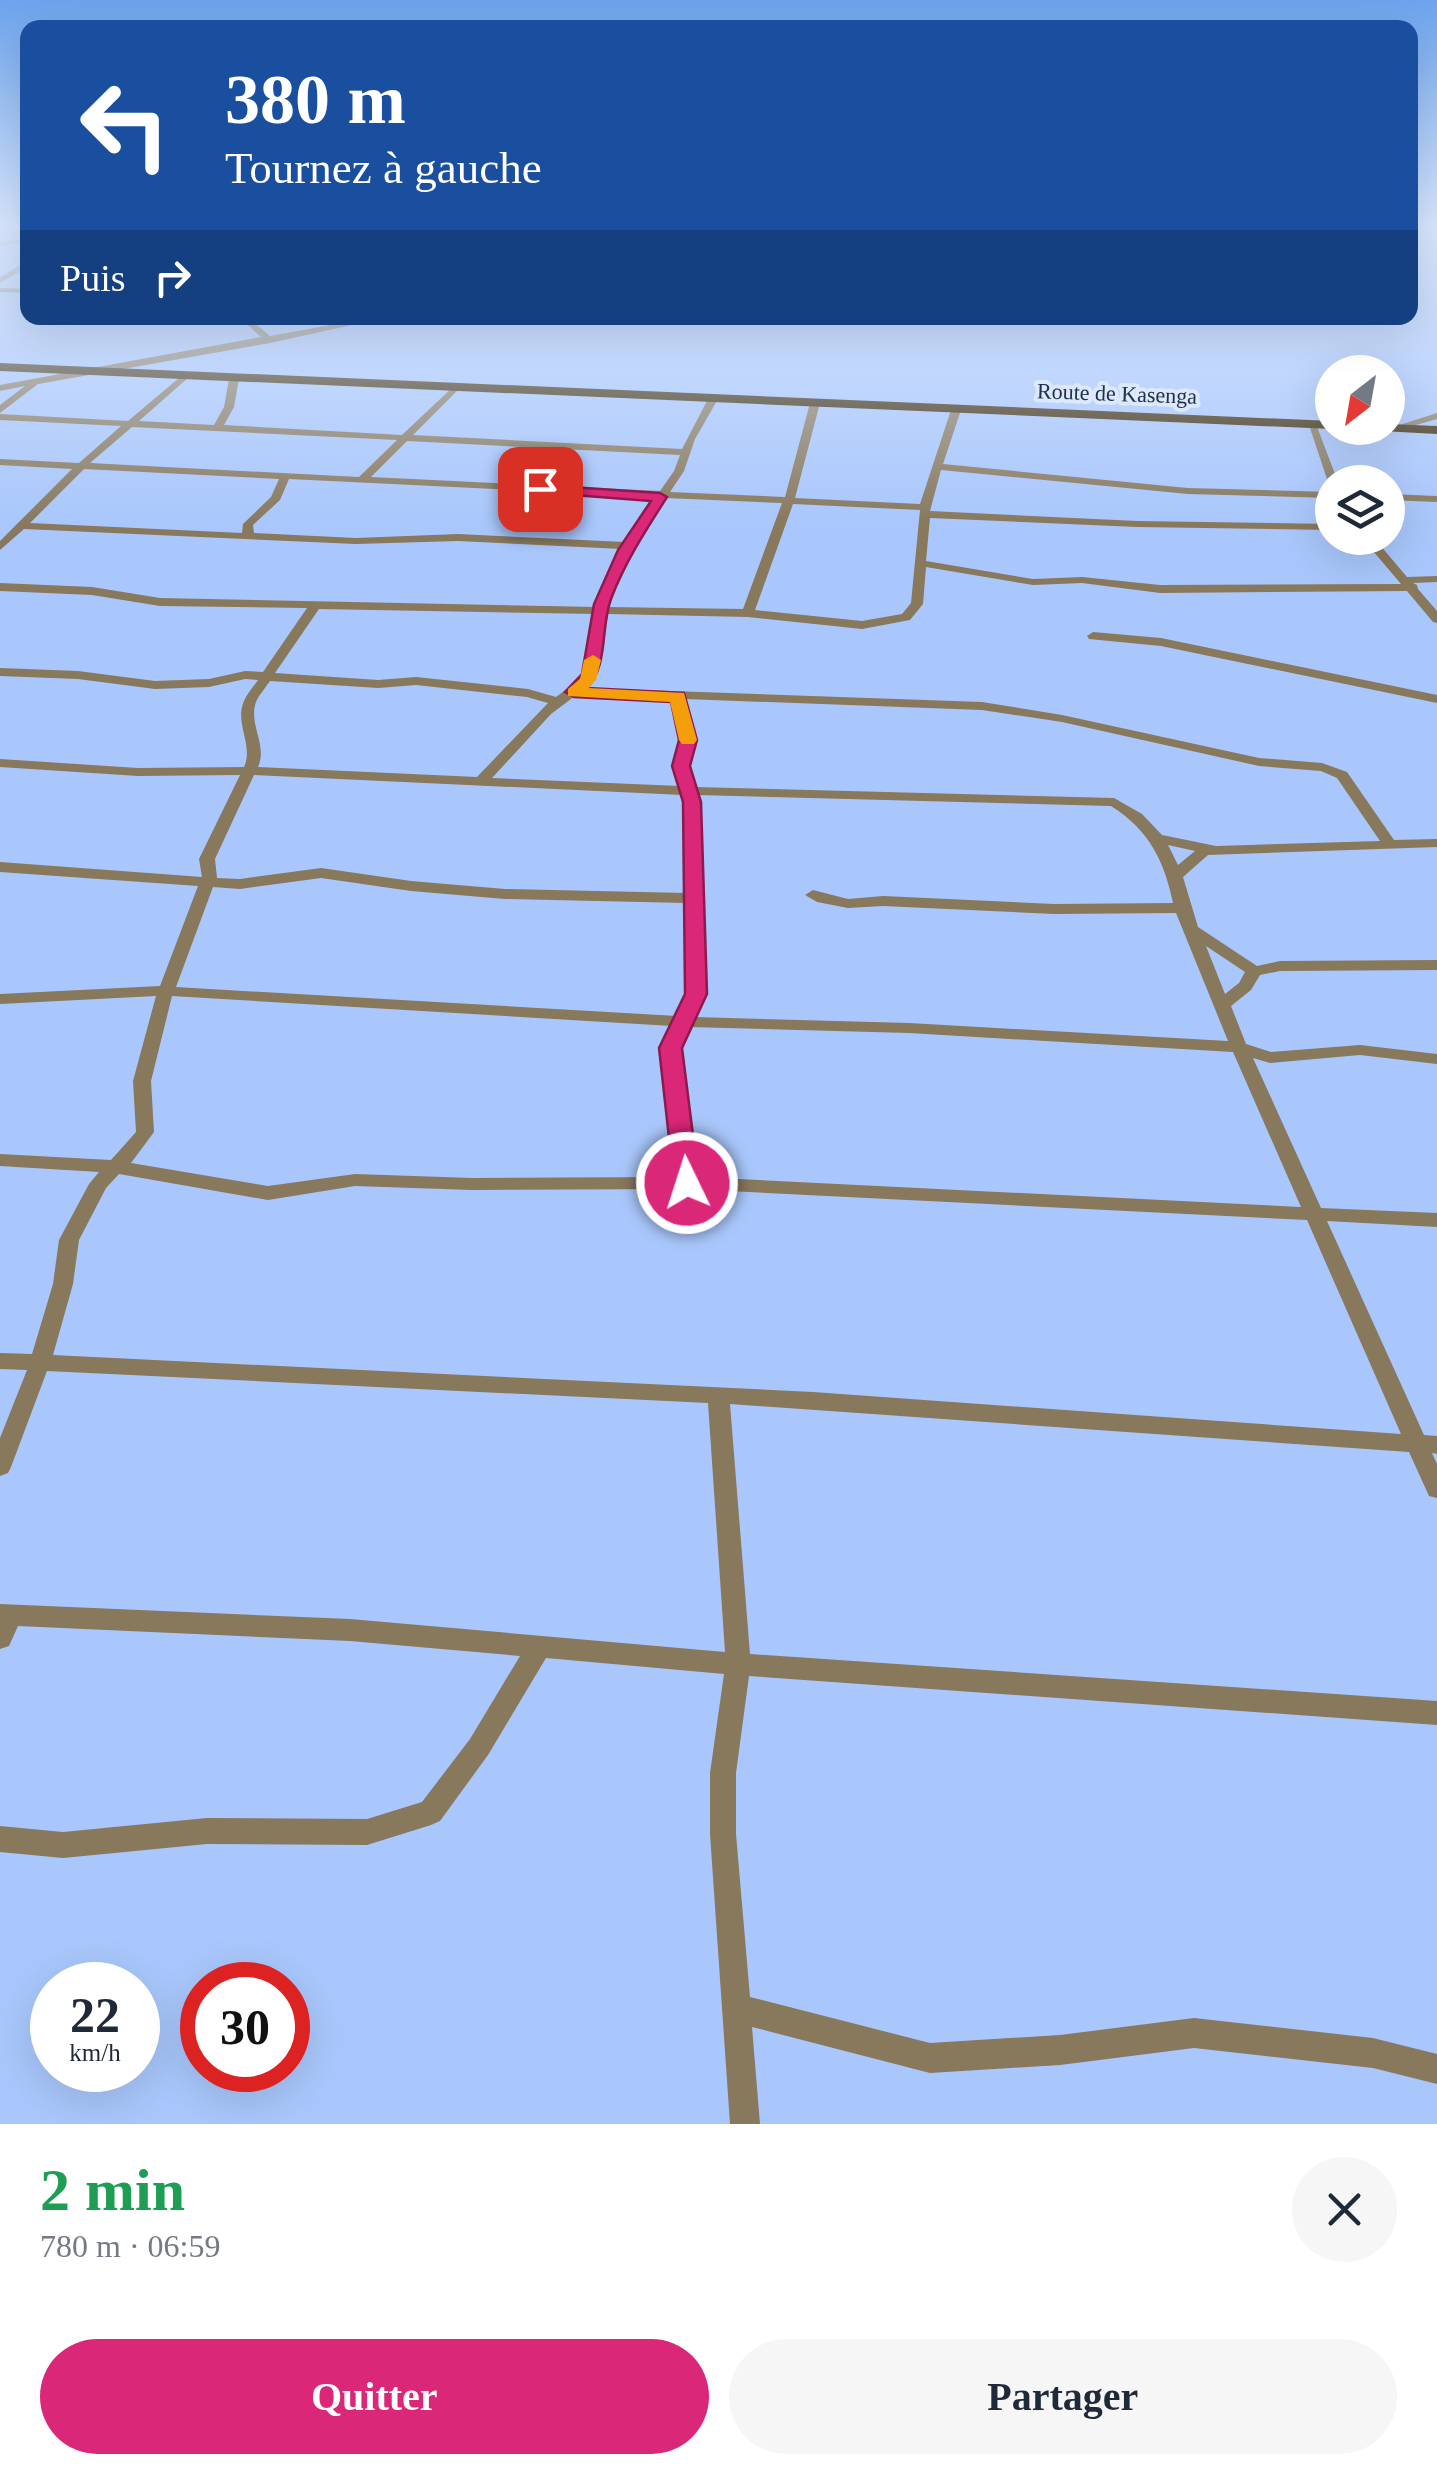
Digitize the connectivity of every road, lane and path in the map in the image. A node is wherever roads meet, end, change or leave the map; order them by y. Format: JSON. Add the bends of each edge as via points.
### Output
{"nodes":[{"id":1,"x":254,"y":326,"type":"edge"},
{"id":2,"x":330,"y":326,"type":"edge"},
{"id":3,"x":270,"y":340,"type":"junction"},
{"id":4,"x":0,"y":367,"type":"edge"},
{"id":5,"x":150,"y":368,"type":"junction"},
{"id":6,"x":92,"y":371,"type":"junction"},
{"id":7,"x":186,"y":376,"type":"junction"},
{"id":8,"x":234,"y":379,"type":"junction"},
{"id":9,"x":39,"y":381,"type":"junction"},
{"id":10,"x":0,"y":388,"type":"edge"},
{"id":11,"x":455,"y":388,"type":"junction"},
{"id":12,"x":713,"y":399,"type":"junction"},
{"id":13,"x":815,"y":403,"type":"junction"},
{"id":14,"x":956,"y":410,"type":"junction"},
{"id":15,"x":0,"y":413,"type":"edge"},
{"id":16,"x":1437,"y":416,"type":"edge"},
{"id":17,"x":1311,"y":424,"type":"junction"},
{"id":18,"x":1315,"y":424,"type":"edge"},
{"id":19,"x":1405,"y":424,"type":"edge"},
{"id":20,"x":126,"y":425,"type":"junction"},
{"id":21,"x":217,"y":429,"type":"junction"},
{"id":22,"x":1405,"y":429,"type":"edge"},
{"id":23,"x":1437,"y":430,"type":"edge"},
{"id":24,"x":409,"y":437,"type":"junction"},
{"id":25,"x":686,"y":452,"type":"junction"},
{"id":26,"x":0,"y":462,"type":"edge"},
{"id":27,"x":1327,"y":465,"type":"edge"},
{"id":28,"x":81,"y":466,"type":"junction"},
{"id":29,"x":937,"y":467,"type":"junction"},
{"id":30,"x":285,"y":477,"type":"junction"},
{"id":31,"x":362,"y":480,"type":"junction"},
{"id":32,"x":1315,"y":495,"type":"edge"},
{"id":33,"x":660,"y":497,"type":"junction"},
{"id":34,"x":1405,"y":498,"type":"edge"},
{"id":35,"x":1437,"y":499,"type":"edge"},
{"id":36,"x":790,"y":500,"type":"junction"},
{"id":37,"x":924,"y":510,"type":"junction"},
{"id":38,"x":20,"y":526,"type":"junction"},
{"id":39,"x":1315,"y":527,"type":"edge"},
{"id":40,"x":248,"y":535,"type":"junction"},
{"id":41,"x":628,"y":546,"type":"junction"},
{"id":42,"x":0,"y":547,"type":"edge"},
{"id":43,"x":1384,"y":555,"type":"edge"},
{"id":44,"x":920,"y":563,"type":"junction"},
{"id":45,"x":1437,"y":579,"type":"edge"},
{"id":46,"x":1410,"y":583,"type":"junction"},
{"id":47,"x":0,"y":588,"type":"edge"},
{"id":48,"x":315,"y":605,"type":"junction"},
{"id":49,"x":603,"y":611,"type":"junction"},
{"id":50,"x":748,"y":613,"type":"junction"},
{"id":51,"x":1437,"y":620,"type":"edge"},
{"id":52,"x":1094,"y":636,"type":"dead end"},
{"id":53,"x":0,"y":672,"type":"edge"},
{"id":54,"x":265,"y":675,"type":"junction"},
{"id":55,"x":574,"y":692,"type":"junction"},
{"id":56,"x":678,"y":697,"type":"junction"},
{"id":57,"x":1437,"y":700,"type":"edge"},
{"id":58,"x":559,"y":702,"type":"junction"},
{"id":59,"x":0,"y":763,"type":"edge"},
{"id":60,"x":251,"y":771,"type":"junction"},
{"id":61,"x":483,"y":779,"type":"junction"},
{"id":62,"x":688,"y":791,"type":"junction"},
{"id":63,"x":1160,"y":839,"type":"junction"},
{"id":64,"x":1437,"y":844,"type":"edge"},
{"id":65,"x":1390,"y":846,"type":"junction"},
{"id":66,"x":1220,"y":851,"type":"junction"},
{"id":67,"x":0,"y":867,"type":"edge"},
{"id":68,"x":1175,"y":876,"type":"junction"},
{"id":69,"x":205,"y":882,"type":"junction"},
{"id":70,"x":813,"y":895,"type":"dead end"},
{"id":71,"x":694,"y":898,"type":"junction"},
{"id":72,"x":1182,"y":908,"type":"junction"},
{"id":73,"x":1190,"y":929,"type":"junction"},
{"id":74,"x":1437,"y":965,"type":"edge"},
{"id":75,"x":1254,"y":971,"type":"junction"},
{"id":76,"x":165,"y":991,"type":"junction"},
{"id":77,"x":0,"y":999,"type":"edge"},
{"id":78,"x":1223,"y":1004,"type":"junction"},
{"id":79,"x":684,"y":1022,"type":"junction"},
{"id":80,"x":1239,"y":1046,"type":"junction"},
{"id":81,"x":1437,"y":1059,"type":"edge"},
{"id":82,"x":0,"y":1160,"type":"edge"},
{"id":83,"x":114,"y":1167,"type":"junction"},
{"id":84,"x":687,"y":1183,"type":"junction"},
{"id":85,"x":1314,"y":1214,"type":"junction"},
{"id":86,"x":1437,"y":1220,"type":"edge"},
{"id":87,"x":0,"y":1362,"type":"edge"},
{"id":88,"x":40,"y":1363,"type":"junction"},
{"id":89,"x":718,"y":1395,"type":"junction"},
{"id":90,"x":1428,"y":1444,"type":"edge"},
{"id":91,"x":0,"y":1468,"type":"edge"},
{"id":92,"x":1437,"y":1489,"type":"edge"},
{"id":93,"x":4,"y":1623,"type":"edge"},
{"id":94,"x":540,"y":1646,"type":"junction"},
{"id":95,"x":738,"y":1664,"type":"junction"},
{"id":96,"x":1437,"y":1713,"type":"edge"},
{"id":97,"x":0,"y":1839,"type":"edge"},
{"id":98,"x":736,"y":2008,"type":"junction"},
{"id":99,"x":1437,"y":2069,"type":"edge"},
{"id":100,"x":745,"y":2124,"type":"edge"}],
"edges":[{"from":1,"to":3,"type":"street"},
{"from":2,"to":3,"type":"street"},
{"from":3,"to":5,"type":"street"},
{"from":4,"to":6,"type":"highway","name":"Route de Kasenga"},
{"from":5,"to":6,"type":"highway","name":"Route de Kasenga"},
{"from":5,"to":7,"type":"highway","name":"Route de Kasenga"},
{"from":6,"to":9,"type":"street"},
{"from":7,"to":8,"type":"highway","name":"Route de Kasenga"},
{"from":7,"to":20,"type":"street"},
{"from":8,"to":11,"type":"highway","name":"Route de Kasenga"},
{"from":8,"to":21,"type":"street"},
{"from":9,"to":10,"type":"street"},
{"from":9,"to":15,"type":"street"},
{"from":11,"to":12,"type":"highway","name":"Route de Kasenga"},
{"from":11,"to":24,"type":"street"},
{"from":12,"to":13,"type":"highway","name":"Route de Kasenga"},
{"from":12,"to":25,"type":"street"},
{"from":13,"to":14,"type":"highway","name":"Route de Kasenga"},
{"from":13,"to":36,"type":"street"},
{"from":14,"to":17,"type":"highway","name":"Route de Kasenga"},
{"from":14,"to":29,"type":"street"},
{"from":15,"to":20,"type":"street"},
{"from":16,"to":19,"type":"street"},
{"from":17,"to":18,"type":"highway","name":"Route de Kasenga"},
{"from":17,"to":27,"type":"street"},
{"from":20,"to":21,"type":"street"},
{"from":20,"to":28,"type":"street"},
{"from":21,"to":24,"type":"street"},
{"from":22,"to":23,"type":"highway"},
{"from":24,"to":25,"type":"street"},
{"from":24,"to":31,"type":"street"},
{"from":25,"to":33,"type":"street"},
{"from":26,"to":28,"type":"street"},
{"from":28,"to":30,"type":"street"},
{"from":28,"to":38,"type":"street"},
{"from":29,"to":32,"type":"street","via":[[1188,491]]},
{"from":29,"to":37,"type":"street"},
{"from":30,"to":31,"type":"street"},
{"from":30,"to":40,"type":"street","via":[[276,498],[248,524]]},
{"from":31,"to":33,"type":"street"},
{"from":33,"to":36,"type":"street"},
{"from":33,"to":41,"type":"street"},
{"from":34,"to":35,"type":"street"},
{"from":36,"to":37,"type":"street"},
{"from":36,"to":50,"type":"street"},
{"from":37,"to":39,"type":"street"},
{"from":37,"to":44,"type":"street"},
{"from":38,"to":40,"type":"street"},
{"from":38,"to":42,"type":"street"},
{"from":40,"to":41,"type":"street"},
{"from":41,"to":49,"type":"street"},
{"from":43,"to":46,"type":"street"},
{"from":44,"to":46,"type":"street","via":[[1033,582],[1160,589]]},
{"from":44,"to":50,"type":"street","via":[[917,604],[906,618],[862,625]]},
{"from":45,"to":46,"type":"street"},
{"from":46,"to":51,"type":"street"},
{"from":47,"to":48,"type":"street","via":[[92,591],[160,602]]},
{"from":48,"to":49,"type":"street"},
{"from":48,"to":54,"type":"street"},
{"from":49,"to":50,"type":"street"},
{"from":49,"to":55,"type":"street","via":[[590,675]]},
{"from":52,"to":57,"type":"street","via":[[1160,642]]},
{"from":53,"to":54,"type":"street","via":[[155,685]]},
{"from":54,"to":58,"type":"street","via":[[436,682]]},
{"from":54,"to":60,"type":"street","via":[[250,701],[256,756]]},
{"from":55,"to":56,"type":"street"},
{"from":55,"to":58,"type":"street"},
{"from":56,"to":62,"type":"street","via":[[688,740],[681,766]]},
{"from":56,"to":65,"type":"street","via":[[996,706],[1266,764],[1331,769],[1342,775]]},
{"from":58,"to":61,"type":"street"},
{"from":59,"to":60,"type":"street"},
{"from":60,"to":61,"type":"street"},
{"from":60,"to":69,"type":"street","via":[[222,819]]},
{"from":61,"to":62,"type":"street"},
{"from":62,"to":63,"type":"street","via":[[1114,802],[1142,818]]},
{"from":62,"to":71,"type":"street"},
{"from":63,"to":66,"type":"street"},
{"from":63,"to":68,"type":"street"},
{"from":64,"to":65,"type":"street"},
{"from":65,"to":66,"type":"street"},
{"from":66,"to":68,"type":"street","via":[[1204,851]]},
{"from":67,"to":69,"type":"street"},
{"from":68,"to":72,"type":"street"},
{"from":69,"to":71,"type":"street","via":[[321,874],[505,894]]},
{"from":69,"to":76,"type":"street"},
{"from":70,"to":72,"type":"street","via":[[860,906],[883,901]]},
{"from":71,"to":79,"type":"street","via":[[696,994]]},
{"from":72,"to":73,"type":"street"},
{"from":73,"to":75,"type":"street"},
{"from":73,"to":78,"type":"street"},
{"from":74,"to":75,"type":"street"},
{"from":75,"to":78,"type":"street"},
{"from":76,"to":77,"type":"street"},
{"from":76,"to":79,"type":"street"},
{"from":76,"to":83,"type":"street","via":[[142,1081],[145,1132]]},
{"from":78,"to":80,"type":"street"},
{"from":79,"to":80,"type":"street"},
{"from":79,"to":84,"type":"street","via":[[670,1048]]},
{"from":80,"to":81,"type":"street","via":[[1270,1058],[1360,1050]]},
{"from":80,"to":85,"type":"street"},
{"from":82,"to":83,"type":"street"},
{"from":83,"to":84,"type":"street","via":[[268,1193],[356,1180]]},
{"from":83,"to":88,"type":"street","via":[[69,1240]]},
{"from":84,"to":85,"type":"street"},
{"from":85,"to":86,"type":"street"},
{"from":85,"to":90,"type":"street"},
{"from":87,"to":88,"type":"street"},
{"from":88,"to":89,"type":"street"},
{"from":88,"to":91,"type":"street"},
{"from":89,"to":90,"type":"street"},
{"from":89,"to":95,"type":"street"},
{"from":90,"to":92,"type":"street"},
{"from":93,"to":94,"type":"street","via":[[350,1630]]},
{"from":94,"to":95,"type":"street"},
{"from":94,"to":97,"type":"street","via":[[431,1812],[367,1832],[206,1831],[62,1846]]},
{"from":95,"to":96,"type":"street"},
{"from":95,"to":98,"type":"street","via":[[723,1819]]},
{"from":98,"to":99,"type":"street","via":[[930,2058],[1194,2033],[1373,2053]]},
{"from":98,"to":100,"type":"street"}]}
